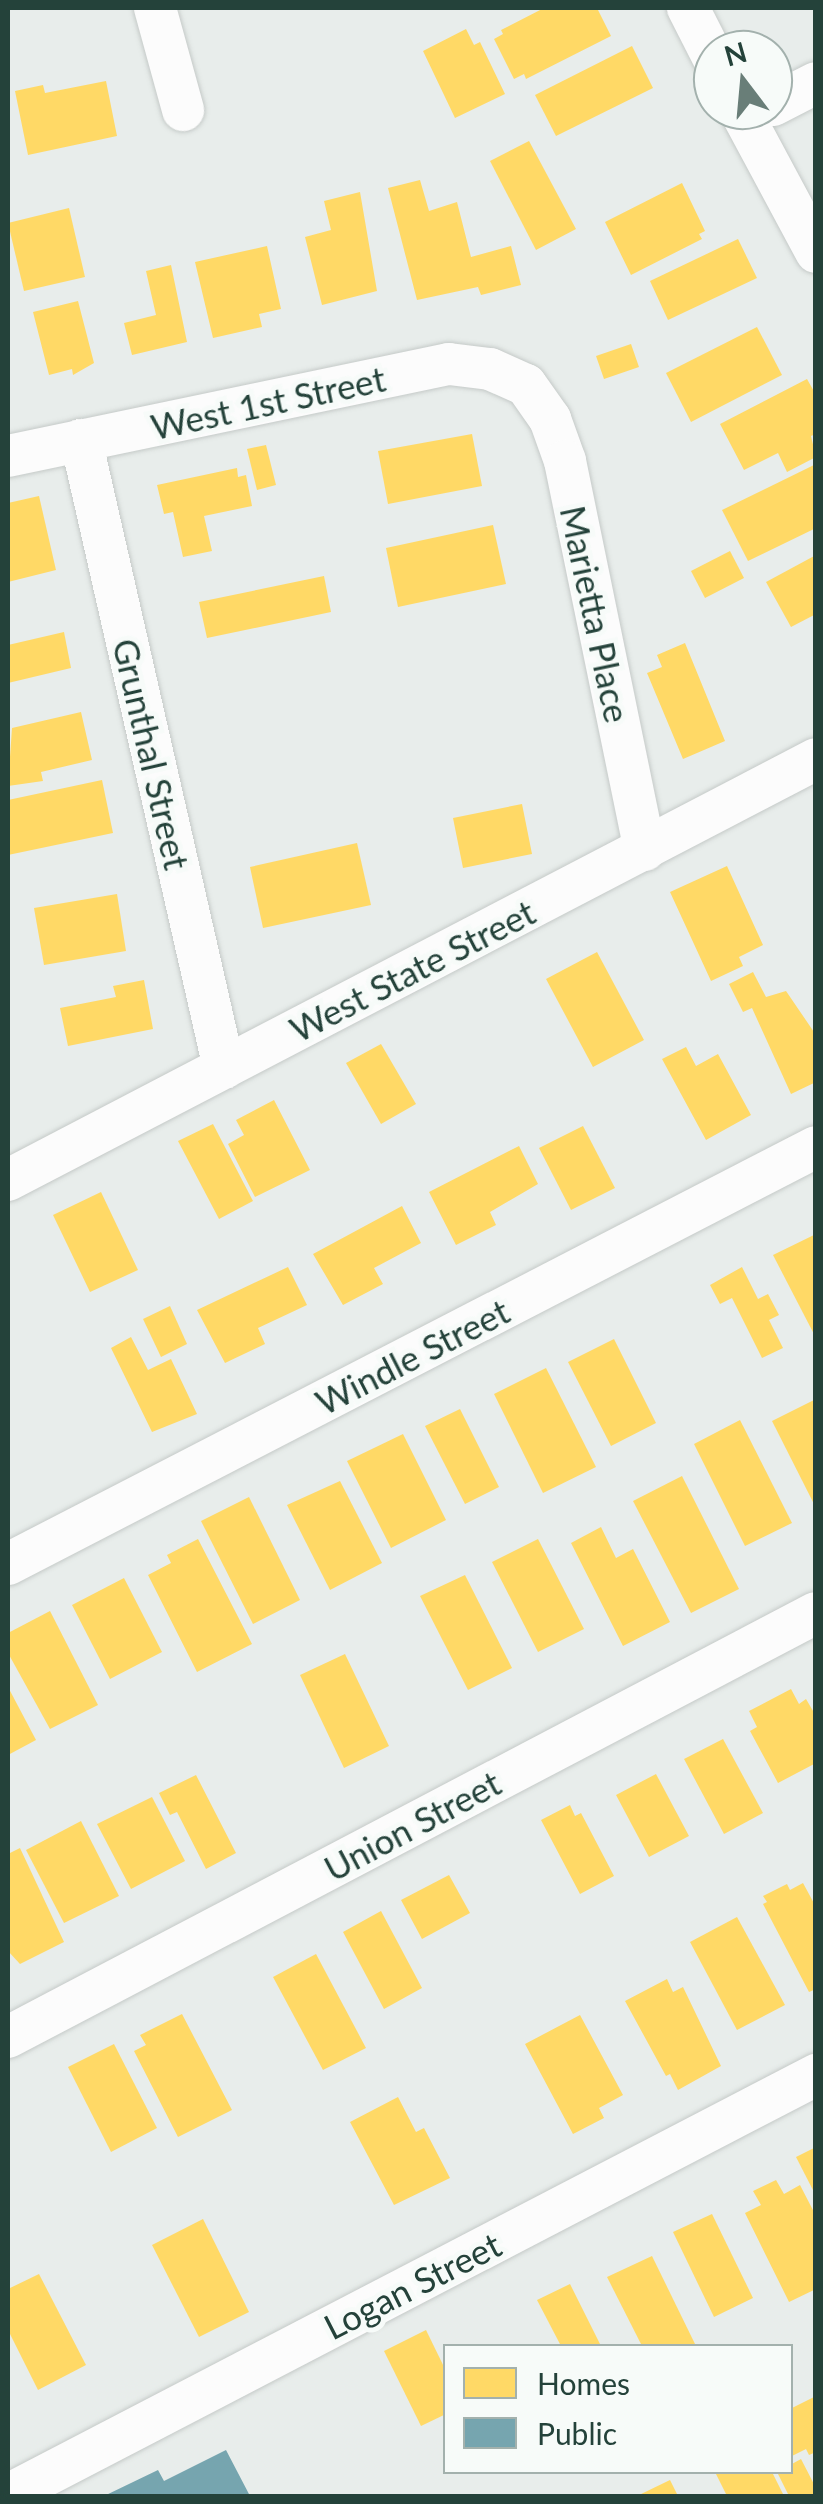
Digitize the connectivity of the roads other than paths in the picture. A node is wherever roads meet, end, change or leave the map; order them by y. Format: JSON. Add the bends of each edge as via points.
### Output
{"nodes":[{"id":1,"x":155,"y":8,"type":"edge"},
{"id":2,"x":816,"y":83,"type":"edge"},
{"id":3,"x":793,"y":94,"type":"edge"},
{"id":4,"x":183,"y":110,"type":"dead end"},
{"id":5,"x":764,"y":130,"type":"edge"},
{"id":6,"x":816,"y":252,"type":"edge"},
{"id":7,"x":526,"y":385,"type":"joint"},
{"id":8,"x":81,"y":440,"type":"junction"},
{"id":9,"x":8,"y":456,"type":"edge"},
{"id":10,"x":816,"y":759,"type":"edge"},
{"id":11,"x":645,"y":850,"type":"junction"},
{"id":12,"x":224,"y":1068,"type":"junction"},
{"id":13,"x":816,"y":1147,"type":"edge"},
{"id":14,"x":8,"y":1180,"type":"edge"},
{"id":15,"x":8,"y":1564,"type":"edge"},
{"id":16,"x":816,"y":1613,"type":"edge"},
{"id":17,"x":8,"y":2037,"type":"edge"},
{"id":18,"x":816,"y":2076,"type":"edge"},
{"id":19,"x":8,"y":2494,"type":"edge"}],
"edges":[{"from":1,"to":4,"type":"street"},
{"from":2,"to":3,"type":"street"},
{"from":5,"to":6,"type":"street"},
{"from":7,"to":8,"type":"street","name":"West 1st Street","via":[[490,369],[449,364]]},
{"from":7,"to":11,"type":"street","name":"Marietta Place","via":[[550,419],[565,461]]},
{"from":8,"to":9,"type":"street","name":"West 1st Street"},
{"from":8,"to":12,"type":"street","name":"Grunthal Street"},
{"from":10,"to":11,"type":"street","name":"West State Street"},
{"from":11,"to":12,"type":"street","name":"West State Street"},
{"from":12,"to":14,"type":"street","name":"West State Street"},
{"from":13,"to":15,"type":"street","name":"Windle Street"},
{"from":16,"to":17,"type":"street","name":"Union Street"},
{"from":18,"to":19,"type":"street","name":"Logan Street"}]}
